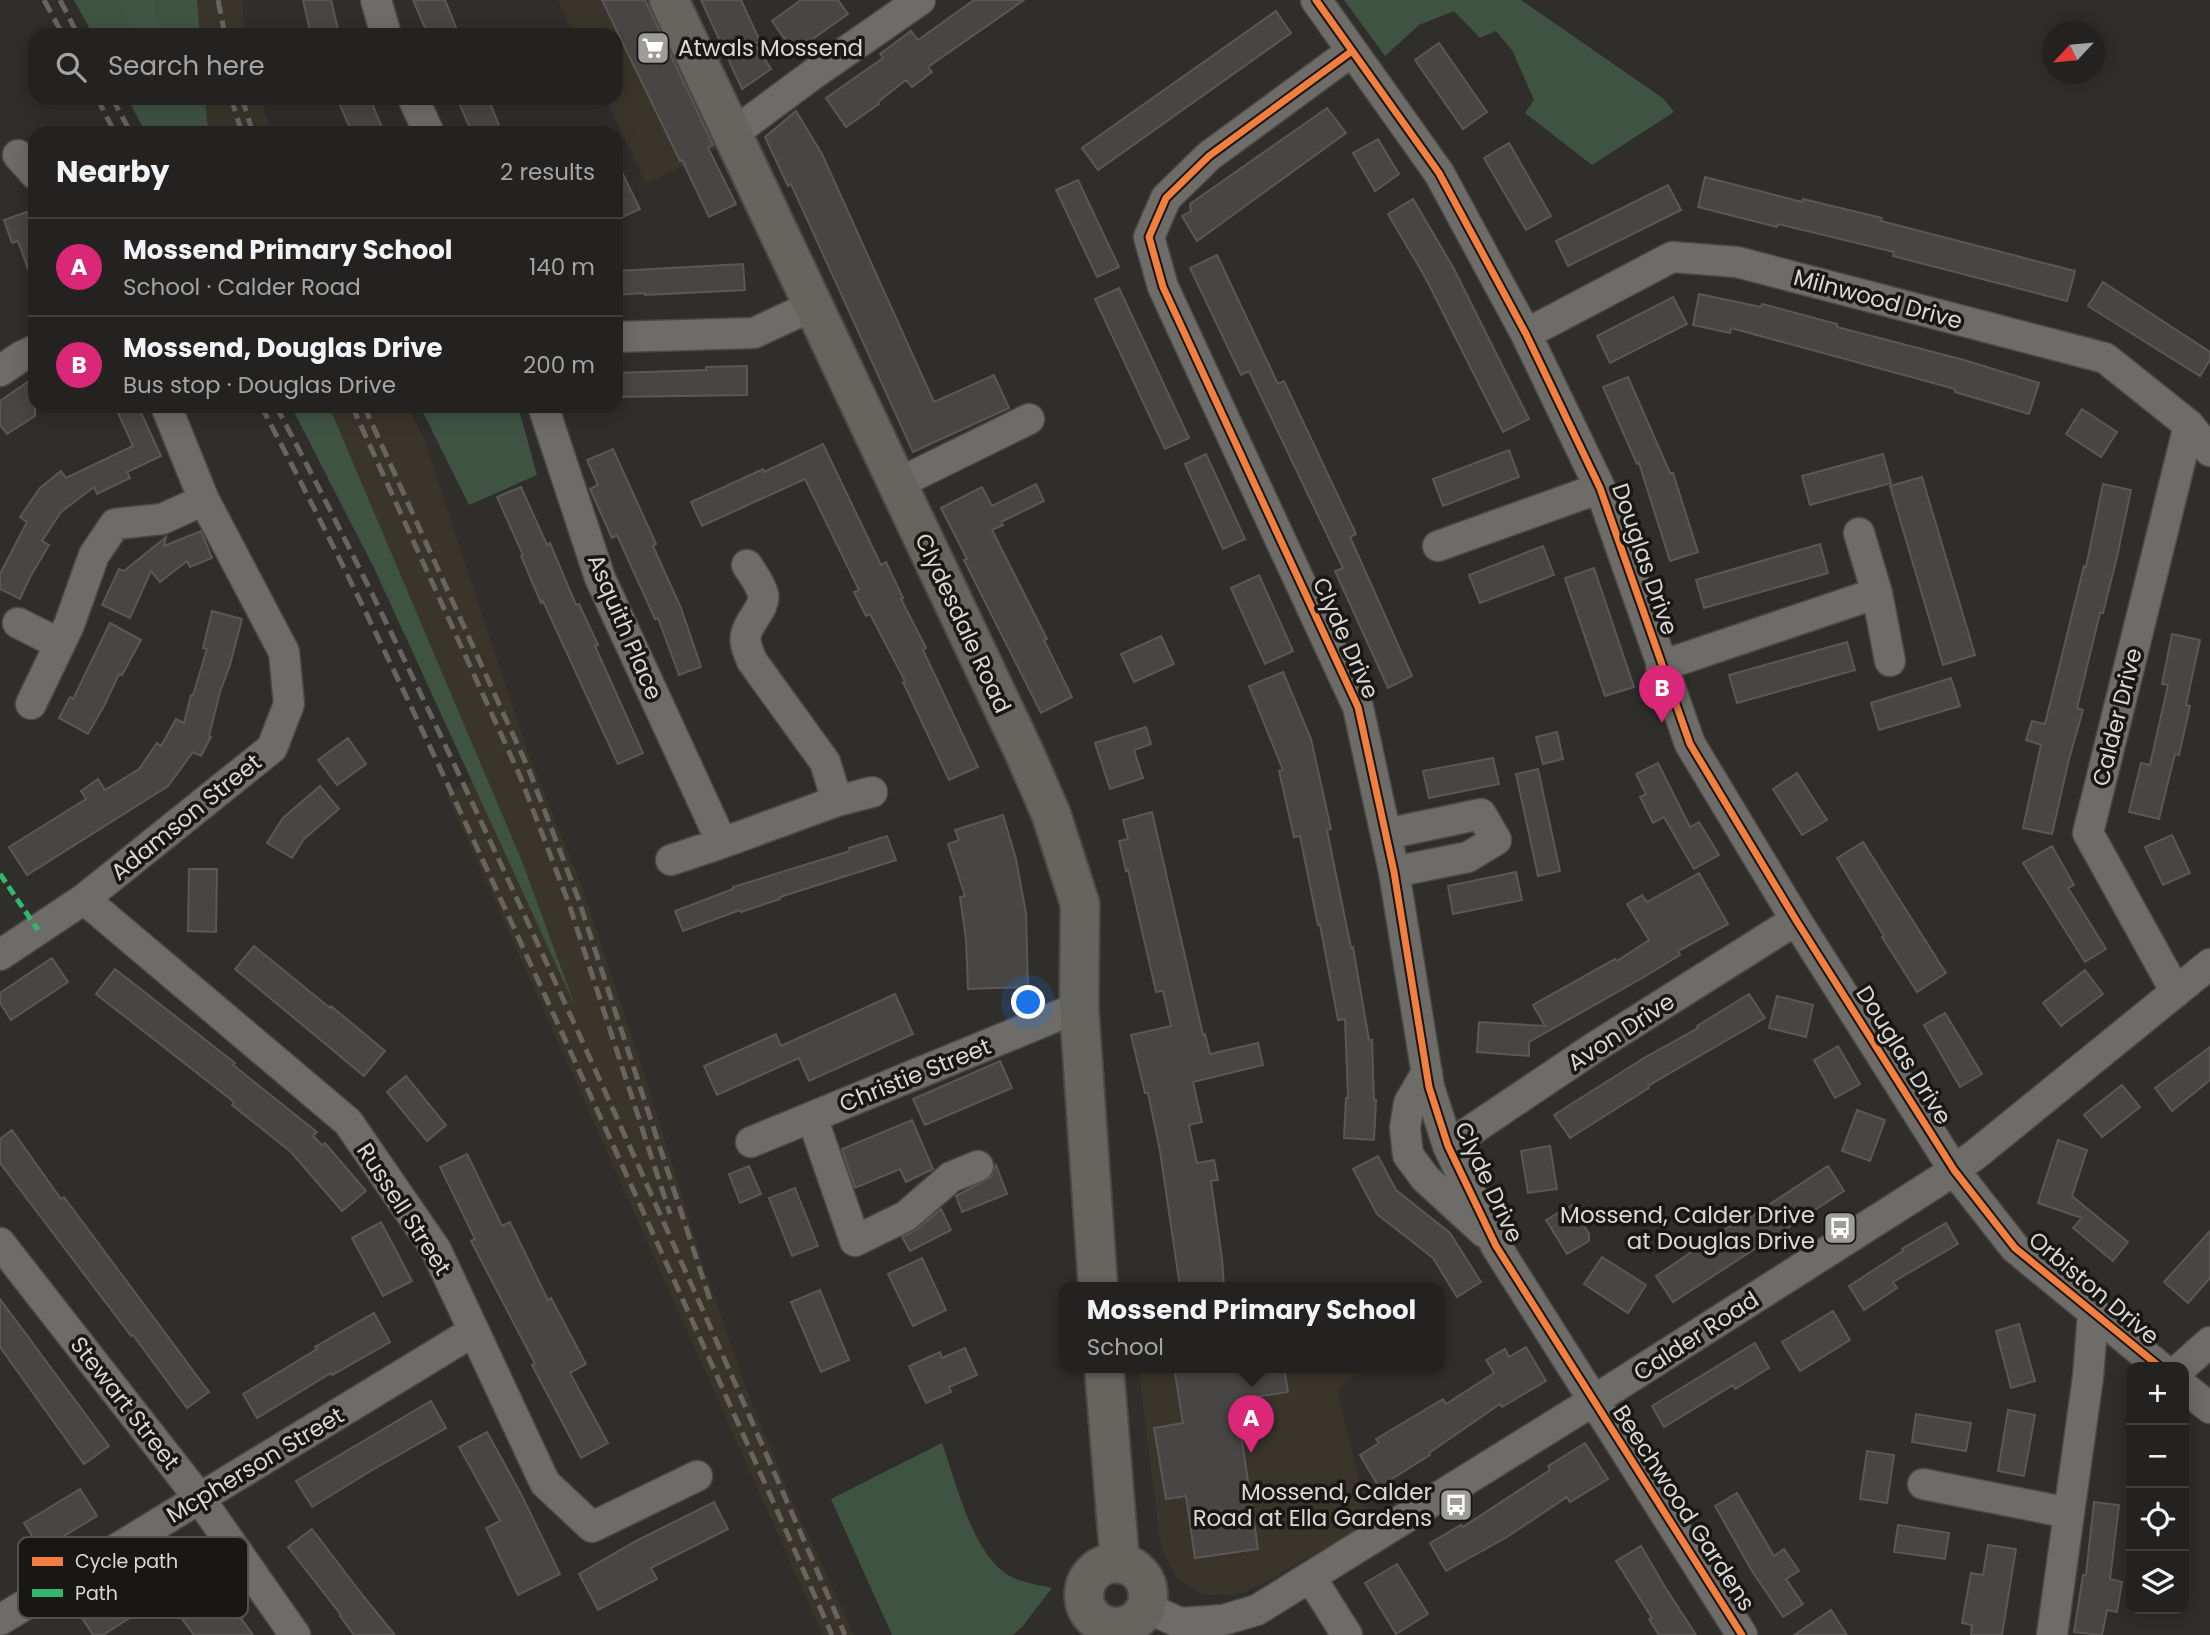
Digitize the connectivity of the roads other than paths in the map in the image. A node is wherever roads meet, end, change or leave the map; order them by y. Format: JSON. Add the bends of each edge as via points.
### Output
{"nodes":[{"id":1,"x":376,"y":0,"type":"edge"},
{"id":2,"x":669,"y":0,"type":"edge"},
{"id":3,"x":920,"y":0,"type":"edge"},
{"id":4,"x":1316,"y":0,"type":"edge"},
{"id":5,"x":384,"y":28,"type":"edge"},
{"id":6,"x":1352,"y":51,"type":"junction"},
{"id":7,"x":416,"y":105,"type":"edge"},
{"id":8,"x":426,"y":126,"type":"edge"},
{"id":9,"x":732,"y":135,"type":"junction"},
{"id":10,"x":814,"y":305,"type":"junction"},
{"id":11,"x":1526,"y":334,"type":"junction"},
{"id":12,"x":623,"y":337,"type":"edge"},
{"id":13,"x":28,"y":353,"type":"edge"},
{"id":14,"x":0,"y":371,"type":"edge"},
{"id":15,"x":169,"y":413,"type":"edge"},
{"id":16,"x":545,"y":413,"type":"edge"},
{"id":17,"x":1029,"y":419,"type":"dead end"},
{"id":18,"x":2189,"y":425,"type":"junction"},
{"id":19,"x":2210,"y":451,"type":"edge"},
{"id":20,"x":897,"y":484,"type":"junction"},
{"id":21,"x":1600,"y":488,"type":"junction"},
{"id":22,"x":204,"y":500,"type":"junction"},
{"id":23,"x":1859,"y":533,"type":"dead end"},
{"id":24,"x":1438,"y":546,"type":"dead end"},
{"id":25,"x":747,"y":565,"type":"dead end"},
{"id":26,"x":1877,"y":593,"type":"junction"},
{"id":27,"x":18,"y":623,"type":"dead end"},
{"id":28,"x":60,"y":644,"type":"junction"},
{"id":29,"x":1890,"y":661,"type":"dead end"},
{"id":30,"x":1661,"y":666,"type":"junction"},
{"id":31,"x":31,"y":704,"type":"dead end"},
{"id":32,"x":872,"y":792,"type":"dead end"},
{"id":33,"x":837,"y":801,"type":"junction"},
{"id":34,"x":1387,"y":834,"type":"junction"},
{"id":35,"x":722,"y":843,"type":"junction"},
{"id":36,"x":671,"y":860,"type":"dead end"},
{"id":37,"x":1394,"y":872,"type":"junction"},
{"id":38,"x":84,"y":899,"type":"junction"},
{"id":39,"x":1796,"y":920,"type":"junction"},
{"id":40,"x":0,"y":955,"type":"edge"},
{"id":41,"x":2210,"y":964,"type":"edge"},
{"id":42,"x":2176,"y":992,"type":"junction"},
{"id":43,"x":1079,"y":1007,"type":"junction"},
{"id":44,"x":1427,"y":1072,"type":"junction"},
{"id":45,"x":812,"y":1117,"type":"junction"},
{"id":46,"x":751,"y":1142,"type":"dead end"},
{"id":47,"x":1448,"y":1146,"type":"junction"},
{"id":48,"x":978,"y":1166,"type":"dead end"},
{"id":49,"x":1954,"y":1170,"type":"junction"},
{"id":50,"x":0,"y":1242,"type":"edge"},
{"id":51,"x":1496,"y":1246,"type":"junction"},
{"id":52,"x":1098,"y":1282,"type":"edge"},
{"id":53,"x":2093,"y":1314,"type":"junction"},
{"id":54,"x":474,"y":1331,"type":"junction"},
{"id":55,"x":2210,"y":1342,"type":"edge"},
{"id":56,"x":2154,"y":1362,"type":"edge"},
{"id":57,"x":2188,"y":1362,"type":"edge"},
{"id":58,"x":1105,"y":1373,"type":"edge"},
{"id":59,"x":2189,"y":1391,"type":"edge"},
{"id":60,"x":1594,"y":1401,"type":"junction"},
{"id":61,"x":2210,"y":1408,"type":"edge"},
{"id":62,"x":697,"y":1476,"type":"dead end"},
{"id":63,"x":1923,"y":1484,"type":"dead end"},
{"id":64,"x":200,"y":1499,"type":"junction"},
{"id":65,"x":2069,"y":1513,"type":"junction"},
{"id":66,"x":137,"y":1537,"type":"edge"},
{"id":67,"x":227,"y":1537,"type":"edge"},
{"id":68,"x":1121,"y":1564,"type":"junction"},
{"id":69,"x":248,"y":1568,"type":"edge"},
{"id":70,"x":1311,"y":1578,"type":"junction"},
{"id":71,"x":1146,"y":1607,"type":"junction"},
{"id":72,"x":18,"y":1609,"type":"edge"},
{"id":73,"x":0,"y":1620,"type":"edge"},
{"id":74,"x":1085,"y":1626,"type":"edge"},
{"id":75,"x":295,"y":1635,"type":"edge"},
{"id":76,"x":1347,"y":1635,"type":"edge"},
{"id":77,"x":1742,"y":1635,"type":"edge"},
{"id":78,"x":2052,"y":1635,"type":"edge"}],
"edges":[{"from":1,"to":5,"type":"street"},
{"from":2,"to":9,"type":"main road","name":"Clydesdale Road"},
{"from":3,"to":9,"type":"street"},
{"from":4,"to":6,"type":"street","name":"Douglas Drive"},
{"from":6,"to":11,"type":"street","name":"Douglas Drive","via":[[1440,173]]},
{"from":6,"to":34,"type":"street","name":"Clyde Drive","via":[[1209,156],[1166,198],[1149,237],[1163,287],[1357,707]]},
{"from":7,"to":8,"type":"street"},
{"from":9,"to":10,"type":"main road","name":"Clydesdale Road"},
{"from":10,"to":12,"type":"street","via":[[754,333]]},
{"from":10,"to":20,"type":"main road","name":"Clydesdale Road"},
{"from":11,"to":18,"type":"street","name":"Milnwood Drive","via":[[1672,257],[1737,262],[2105,358]]},
{"from":11,"to":21,"type":"street","name":"Douglas Drive"},
{"from":13,"to":14,"type":"street"},
{"from":15,"to":22,"type":"street","name":"Adamson Street"},
{"from":16,"to":35,"type":"street","name":"Asquith Place","via":[[600,578]]},
{"from":17,"to":20,"type":"street"},
{"from":18,"to":19,"type":"street","name":"Milnwood Drive"},
{"from":18,"to":42,"type":"street","name":"Calder Drive","via":[[2088,833]]},
{"from":20,"to":43,"type":"main road","name":"Clydesdale Road","via":[[1051,814],[1080,904]]},
{"from":21,"to":24,"type":"street"},
{"from":21,"to":30,"type":"street","name":"Douglas Drive"},
{"from":22,"to":28,"type":"street","via":[[162,519],[115,524],[94,555]]},
{"from":22,"to":38,"type":"street","name":"Adamson Street","via":[[284,652],[289,704],[272,748]]},
{"from":23,"to":26,"type":"street"},
{"from":25,"to":33,"type":"street","via":[[763,594],[746,635],[747,648],[825,762]]},
{"from":26,"to":29,"type":"street"},
{"from":26,"to":30,"type":"street"},
{"from":27,"to":28,"type":"street"},
{"from":28,"to":31,"type":"street"},
{"from":30,"to":39,"type":"street","name":"Douglas Drive","via":[[1690,744]]},
{"from":32,"to":33,"type":"street"},
{"from":33,"to":35,"type":"street"},
{"from":34,"to":37,"type":"street","name":"Clyde Drive"},
{"from":34,"to":37,"type":"street","via":[[1481,814],[1496,840],[1468,856]]},
{"from":35,"to":36,"type":"street"},
{"from":37,"to":44,"type":"street","name":"Clyde Drive"},
{"from":38,"to":40,"type":"street","name":"Adamson Street"},
{"from":38,"to":54,"type":"street","name":"Russell Street","via":[[348,1122],[436,1250]]},
{"from":39,"to":47,"type":"street","name":"Avon Drive"},
{"from":39,"to":49,"type":"street","name":"Douglas Drive"},
{"from":41,"to":42,"type":"street","name":"Calder Road"},
{"from":42,"to":49,"type":"street","name":"Calder Road"},
{"from":43,"to":45,"type":"street","name":"Christie Street"},
{"from":43,"to":52,"type":"main road","name":"Clydesdale Road"},
{"from":44,"to":47,"type":"street","name":"Clyde Drive"},
{"from":44,"to":51,"type":"street","name":"Clyde Drive","via":[[1409,1103],[1405,1128],[1408,1156]]},
{"from":45,"to":46,"type":"street","name":"Christie Street"},
{"from":45,"to":48,"type":"street","via":[[855,1241],[906,1216],[951,1177]]},
{"from":47,"to":51,"type":"street","name":"Clyde Drive"},
{"from":49,"to":53,"type":"street","name":"Orbiston Drive","via":[[2015,1248]]},
{"from":49,"to":60,"type":"street","name":"Calder Road"},
{"from":50,"to":64,"type":"street","name":"Stewart Street"},
{"from":51,"to":60,"type":"street","name":"Clyde Drive"},
{"from":53,"to":56,"type":"street","name":"Orbiston Drive"},
{"from":53,"to":65,"type":"street"},
{"from":54,"to":62,"type":"street","name":"Russell Street","via":[[545,1483],[592,1527]]},
{"from":54,"to":64,"type":"street","name":"Mcpherson Street"},
{"from":55,"to":57,"type":"street"},
{"from":58,"to":68,"type":"main road"},
{"from":59,"to":61,"type":"street"},
{"from":60,"to":70,"type":"street","name":"Calder Road"},
{"from":60,"to":77,"type":"street","name":"Beechwood Gardens"},
{"from":63,"to":65,"type":"street"},
{"from":64,"to":66,"type":"street","name":"Mcpherson Street"},
{"from":64,"to":67,"type":"street","name":"Stewart Street"},
{"from":65,"to":78,"type":"street"},
{"from":68,"to":71,"type":"main road","via":[[1143,1579]]},
{"from":68,"to":74,"type":"main road","via":[[1102,1566],[1088,1580]]},
{"from":69,"to":75,"type":"street","name":"Stewart Street"},
{"from":70,"to":71,"type":"street","name":"Calder Road","via":[[1257,1610],[1223,1620],[1181,1623]]},
{"from":70,"to":76,"type":"street"},
{"from":71,"to":74,"type":"main road","via":[[1132,1623]]},
{"from":72,"to":73,"type":"street","name":"Mcpherson Street"}]}
